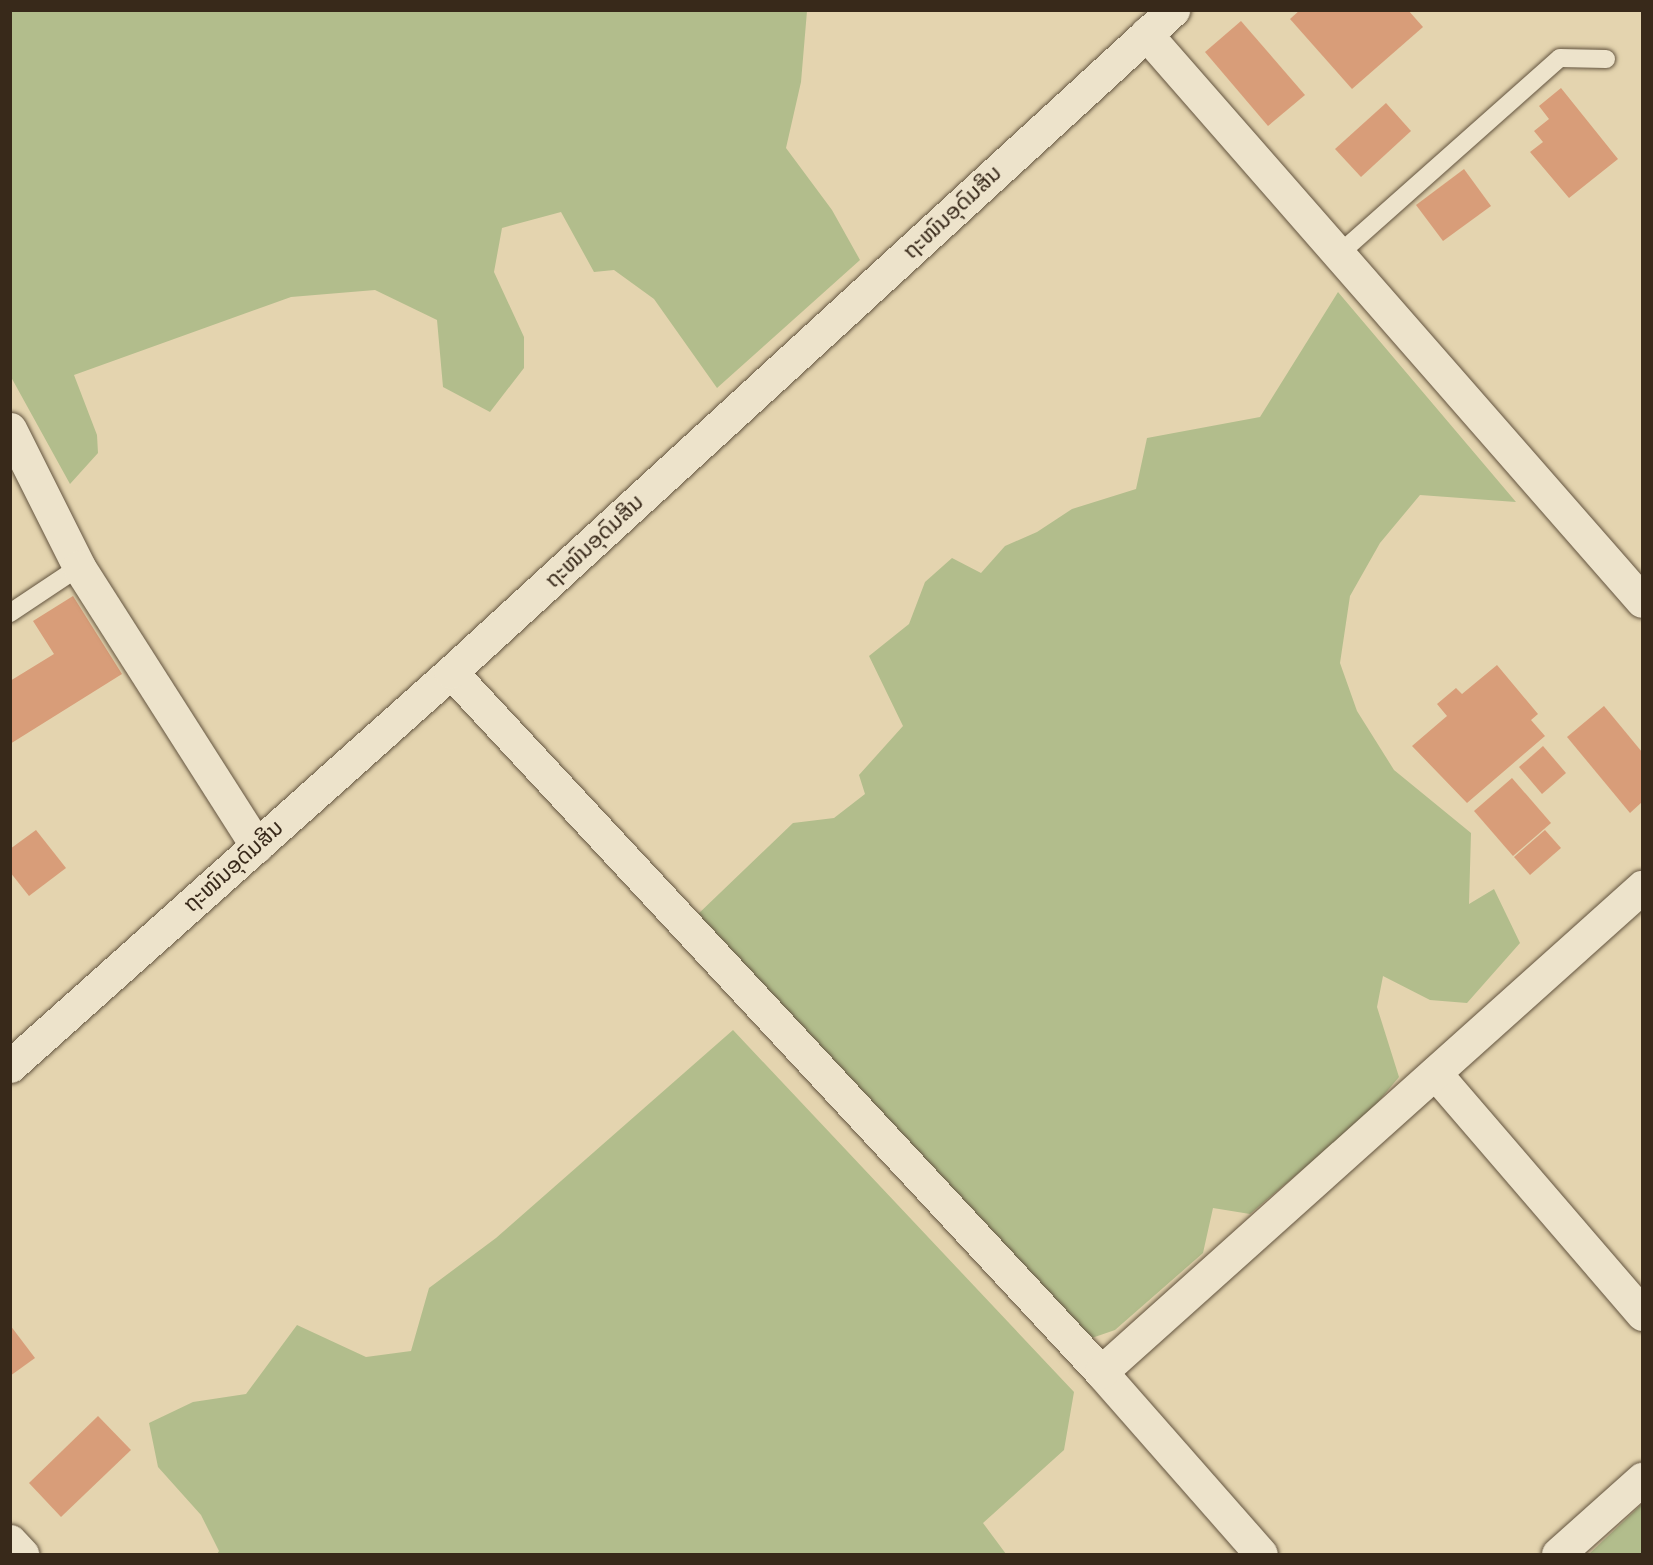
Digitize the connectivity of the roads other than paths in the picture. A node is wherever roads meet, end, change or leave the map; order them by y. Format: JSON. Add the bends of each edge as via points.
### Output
{"nodes":[{"id":1,"x":1173,"y":10,"type":"edge"},
{"id":2,"x":1146,"y":34,"type":"junction"},
{"id":3,"x":1606,"y":59,"type":"dead end"},
{"id":4,"x":1339,"y":254,"type":"junction"},
{"id":5,"x":10,"y":429,"type":"edge"},
{"id":6,"x":79,"y":567,"type":"junction"},
{"id":7,"x":1642,"y":601,"type":"edge"},
{"id":8,"x":10,"y":613,"type":"edge"},
{"id":9,"x":452,"y":672,"type":"junction"},
{"id":10,"x":257,"y":846,"type":"junction"},
{"id":11,"x":1642,"y":887,"type":"edge"},
{"id":12,"x":10,"y":1066,"type":"edge"},
{"id":13,"x":1435,"y":1074,"type":"junction"},
{"id":14,"x":1642,"y":1314,"type":"edge"},
{"id":15,"x":1101,"y":1372,"type":"junction"},
{"id":16,"x":1642,"y":1479,"type":"edge"},
{"id":17,"x":10,"y":1541,"type":"edge"},
{"id":18,"x":22,"y":1554,"type":"edge"},
{"id":19,"x":1261,"y":1554,"type":"edge"},
{"id":20,"x":1558,"y":1554,"type":"edge"}],
"edges":[{"from":1,"to":2,"type":"street","name":"ຖະໜົນອຸດົມສິນ"},
{"from":2,"to":4,"type":"street"},
{"from":2,"to":9,"type":"street","name":"ຖະໜົນອຸດົມສິນ"},
{"from":3,"to":4,"type":"lane","via":[[1560,58]]},
{"from":4,"to":7,"type":"street"},
{"from":5,"to":6,"type":"street"},
{"from":6,"to":8,"type":"lane"},
{"from":6,"to":10,"type":"street"},
{"from":9,"to":10,"type":"street","name":"ຖະໜົນອຸດົມສິນ"},
{"from":9,"to":15,"type":"street"},
{"from":10,"to":12,"type":"street","name":"ຖະໜົນອຸດົມສິນ"},
{"from":11,"to":13,"type":"street"},
{"from":13,"to":14,"type":"street"},
{"from":13,"to":15,"type":"street"},
{"from":15,"to":19,"type":"street"},
{"from":16,"to":20,"type":"street"},
{"from":17,"to":18,"type":"street"}]}
